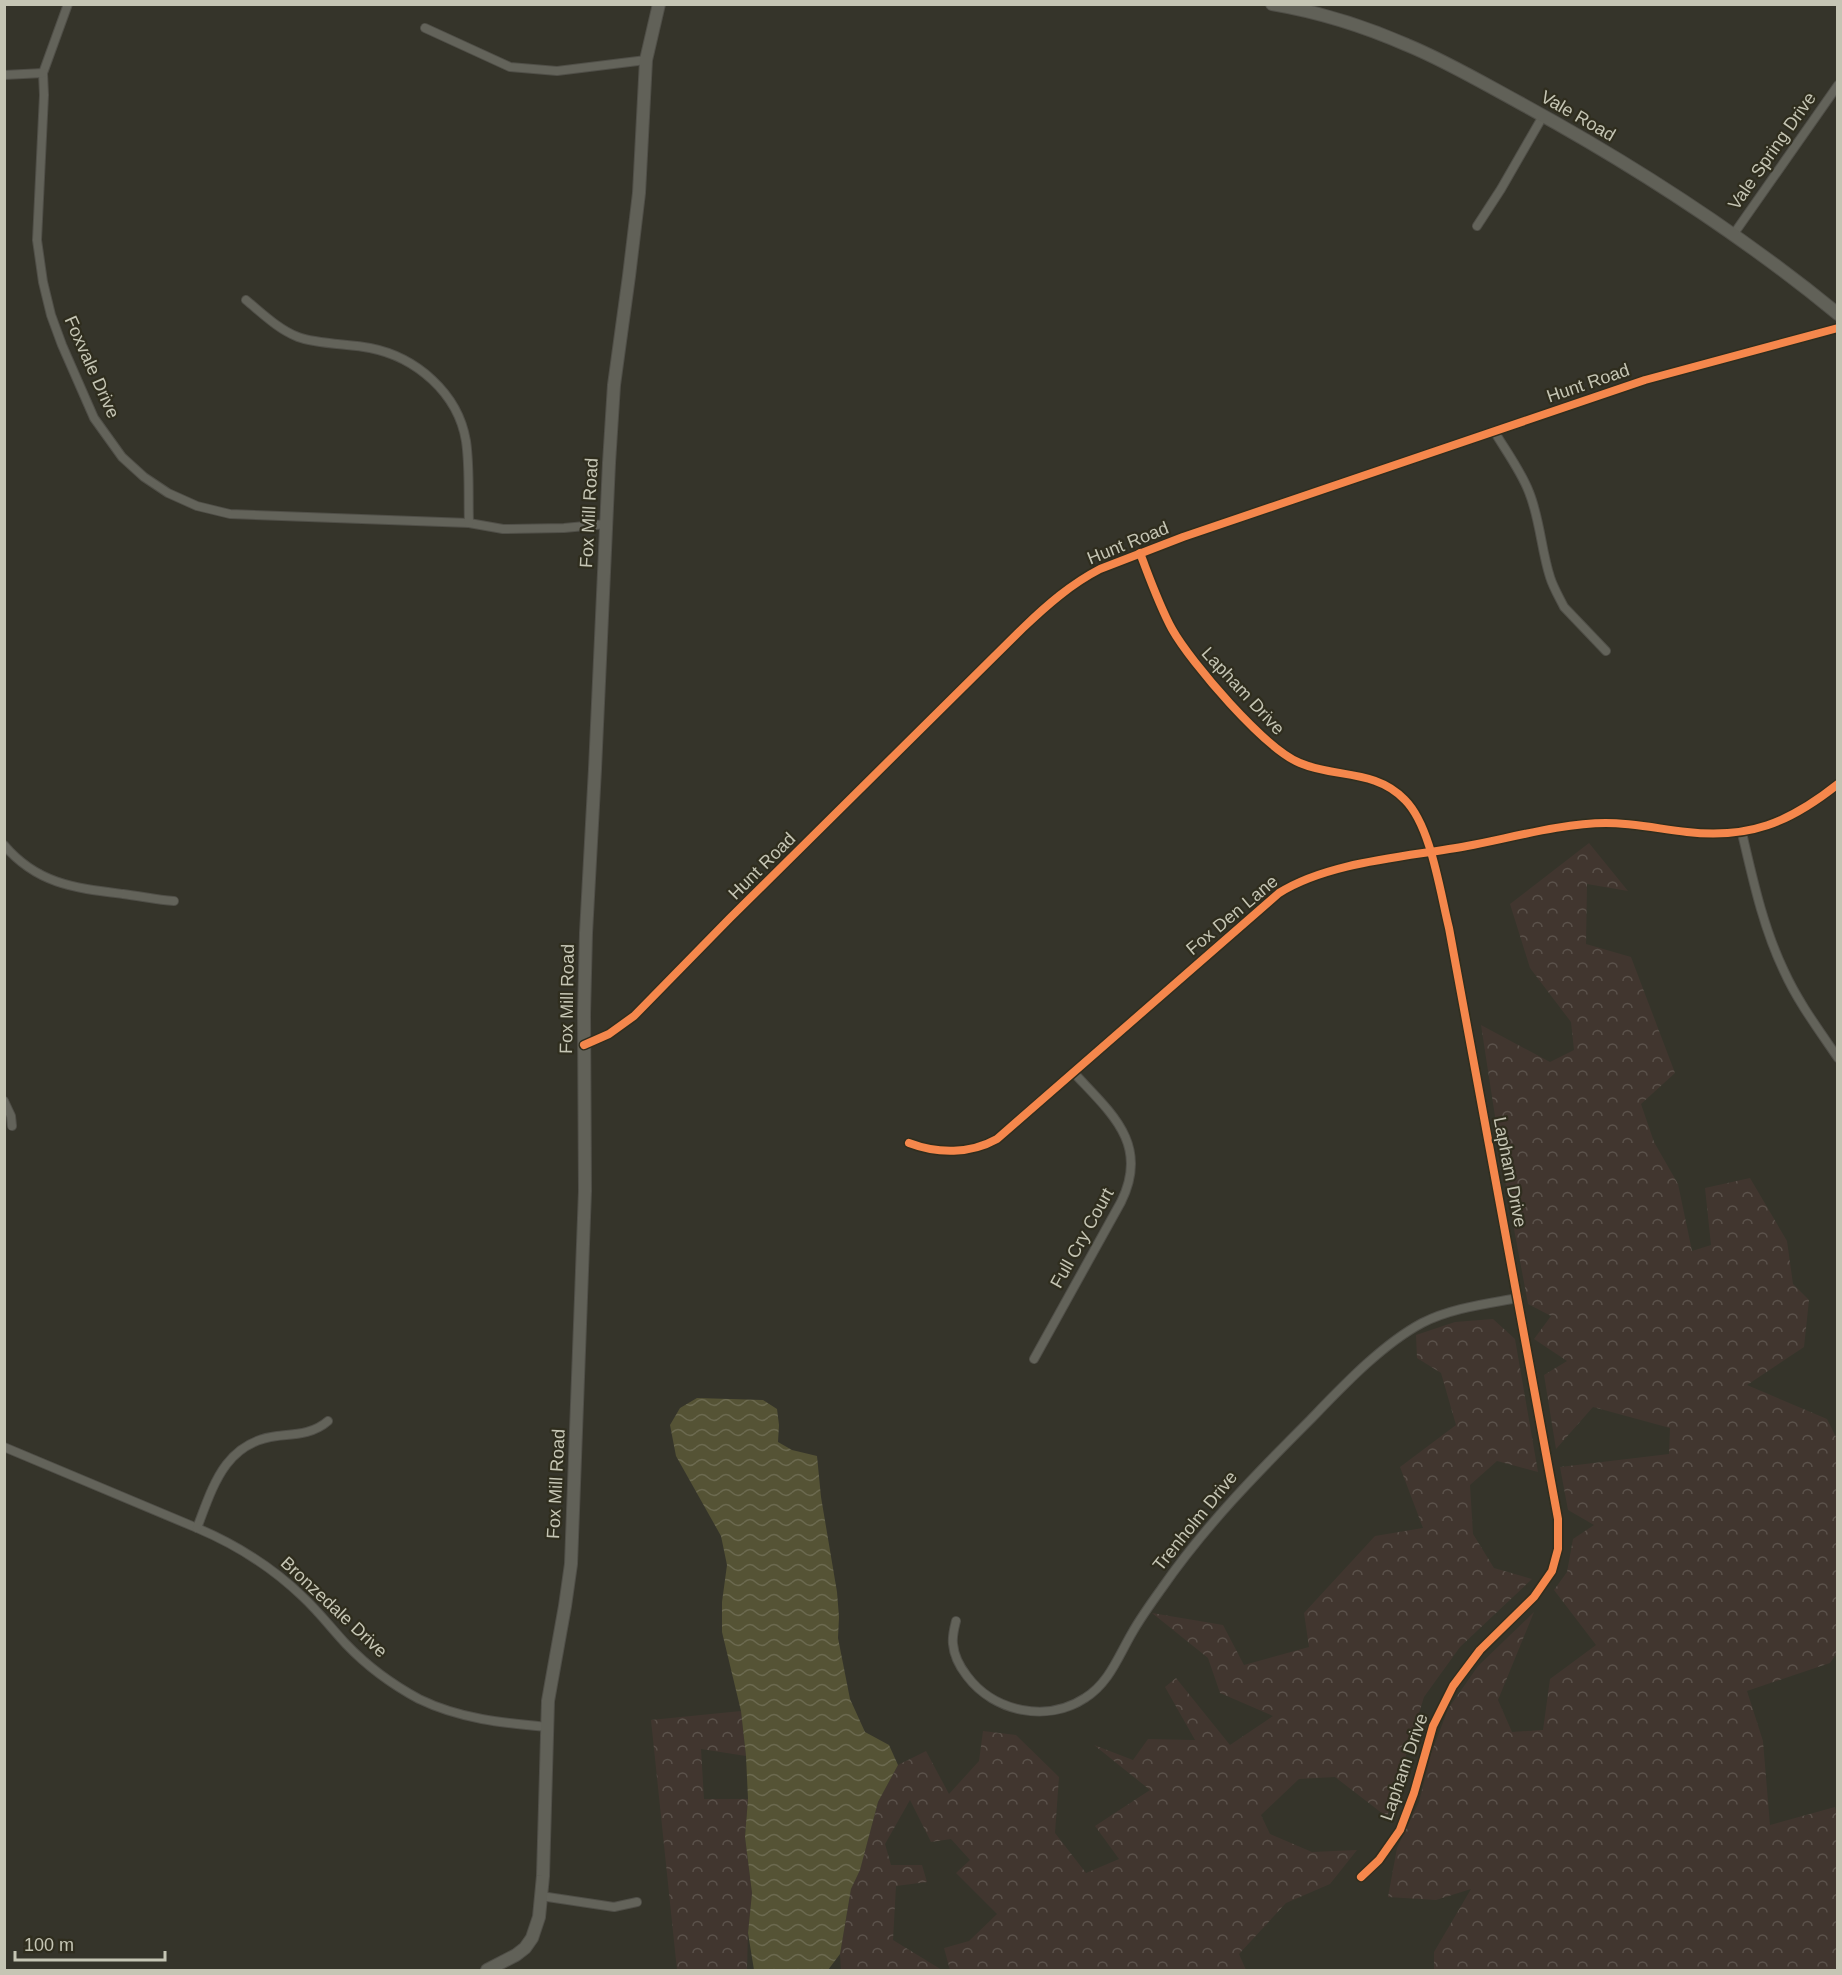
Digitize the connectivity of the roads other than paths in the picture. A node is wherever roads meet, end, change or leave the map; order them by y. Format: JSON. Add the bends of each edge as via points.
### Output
{"nodes":[{"id":1,"x":68,"y":4,"type":"edge"},
{"id":2,"x":659,"y":4,"type":"edge"},
{"id":3,"x":1272,"y":4,"type":"edge"},
{"id":4,"x":424,"y":28,"type":"dead end"},
{"id":5,"x":646,"y":60,"type":"junction"},
{"id":6,"x":43,"y":73,"type":"junction"},
{"id":7,"x":4,"y":75,"type":"edge"},
{"id":8,"x":1838,"y":85,"type":"edge"},
{"id":9,"x":1543,"y":116,"type":"junction"},
{"id":10,"x":1477,"y":226,"type":"dead end"},
{"id":11,"x":1733,"y":235,"type":"junction"},
{"id":12,"x":246,"y":300,"type":"dead end"},
{"id":13,"x":1838,"y":314,"type":"edge"},
{"id":14,"x":1838,"y":328,"type":"edge"},
{"id":15,"x":1494,"y":431,"type":"junction"},
{"id":16,"x":469,"y":523,"type":"junction"},
{"id":17,"x":606,"y":524,"type":"junction"},
{"id":18,"x":1140,"y":553,"type":"junction"},
{"id":19,"x":1606,"y":651,"type":"dead end"},
{"id":20,"x":1838,"y":784,"type":"edge"},
{"id":21,"x":1742,"y":833,"type":"junction"},
{"id":22,"x":4,"y":845,"type":"edge"},
{"id":23,"x":1430,"y":852,"type":"junction"},
{"id":24,"x":174,"y":901,"type":"dead end"},
{"id":25,"x":584,"y":1045,"type":"junction"},
{"id":26,"x":1838,"y":1058,"type":"edge"},
{"id":27,"x":1074,"y":1073,"type":"junction"},
{"id":28,"x":4,"y":1101,"type":"edge"},
{"id":29,"x":12,"y":1126,"type":"dead end"},
{"id":30,"x":909,"y":1143,"type":"dead end"},
{"id":31,"x":1518,"y":1298,"type":"junction"},
{"id":32,"x":1034,"y":1359,"type":"dead end"},
{"id":33,"x":328,"y":1421,"type":"dead end"},
{"id":34,"x":4,"y":1447,"type":"edge"},
{"id":35,"x":197,"y":1528,"type":"junction"},
{"id":36,"x":956,"y":1621,"type":"dead end"},
{"id":37,"x":547,"y":1727,"type":"junction"},
{"id":38,"x":1361,"y":1877,"type":"dead end"},
{"id":39,"x":541,"y":1896,"type":"junction"},
{"id":40,"x":637,"y":1902,"type":"dead end"},
{"id":41,"x":487,"y":1971,"type":"edge"}],
"edges":[{"from":1,"to":6,"type":"street","name":"Foxvale Drive"},
{"from":2,"to":5,"type":"main road","name":"Fox Mill Road"},
{"from":3,"to":9,"type":"main road","name":"Vale Road","via":[[1332,18],[1408,45]]},
{"from":4,"to":5,"type":"street","via":[[510,67],[557,71]]},
{"from":5,"to":17,"type":"main road","name":"Fox Mill Road","via":[[639,193],[614,385]]},
{"from":6,"to":7,"type":"street"},
{"from":6,"to":16,"type":"street","name":"Foxvale Drive","via":[[37,240],[43,282],[58,335],[94,418],[123,457],[168,493],[197,506],[230,514]]},
{"from":8,"to":11,"type":"street","name":"Vale Spring Drive"},
{"from":9,"to":10,"type":"street"},
{"from":9,"to":11,"type":"main road","name":"Vale Road","via":[[1657,183]]},
{"from":11,"to":13,"type":"main road","name":"Vale Road"},
{"from":12,"to":16,"type":"street","via":[[276,325],[300,338],[394,354],[439,385],[466,440]]},
{"from":14,"to":15,"type":"street","name":"Hunt Road","via":[[1645,380]]},
{"from":15,"to":18,"type":"street","name":"Hunt Road"},
{"from":15,"to":19,"type":"street","via":[[1528,489],[1551,580],[1564,607]]},
{"from":16,"to":17,"type":"street","name":"Foxvale Drive","via":[[503,529]]},
{"from":17,"to":25,"type":"main road","name":"Fox Mill Road"},
{"from":18,"to":23,"type":"street","name":"Lapham Drive","via":[[1176,636],[1256,730],[1297,763],[1359,775],[1387,785],[1413,809]]},
{"from":18,"to":25,"type":"street","name":"Hunt Road","via":[[1089,575],[1050,603],[634,1016],[609,1034]]},
{"from":20,"to":21,"type":"street","name":"Fox Den Lane","via":[[1801,811]]},
{"from":21,"to":23,"type":"street","name":"Fox Den Lane","via":[[1715,835],[1604,823]]},
{"from":21,"to":26,"type":"street","via":[[1756,894],[1783,969]]},
{"from":22,"to":24,"type":"street","via":[[29,868],[58,883]]},
{"from":23,"to":27,"type":"street","name":"Fox Den Lane","via":[[1327,871],[1279,893]]},
{"from":23,"to":31,"type":"street","name":"Lapham Drive","via":[[1449,928]]},
{"from":25,"to":37,"type":"main road","name":"Fox Mill Road","via":[[585,1191],[571,1564]]},
{"from":27,"to":30,"type":"street","name":"Fox Den Lane","via":[[989,1144],[952,1151]]},
{"from":27,"to":32,"type":"street","name":"Full Cry Court","via":[[1122,1129],[1129,1146],[1131,1175],[1121,1203]]},
{"from":28,"to":29,"type":"street"},
{"from":31,"to":36,"type":"street","name":"Trenholm Drive","via":[[1472,1306],[1424,1322],[1389,1345],[1329,1400],[1209,1526],[1142,1616],[1104,1681],[1084,1699],[1044,1712],[1010,1708],[994,1700],[972,1683],[958,1661],[952,1640]]},
{"from":31,"to":38,"type":"street","name":"Lapham Drive","via":[[1558,1519],[1555,1564],[1534,1597],[1480,1650],[1453,1686],[1432,1726],[1400,1830]]},
{"from":33,"to":35,"type":"street","via":[[302,1434],[256,1441],[233,1456],[219,1473]]},
{"from":34,"to":35,"type":"street","name":"Bronzedale Drive"},
{"from":35,"to":37,"type":"street","name":"Bronzedale Drive","via":[[258,1559],[304,1597],[363,1660],[418,1698],[480,1720]]},
{"from":37,"to":39,"type":"main road","name":"Fox Mill Road"},
{"from":39,"to":40,"type":"street","via":[[614,1907]]},
{"from":39,"to":41,"type":"main road","name":"Fox Mill Road","via":[[537,1927],[529,1943]]}]}
